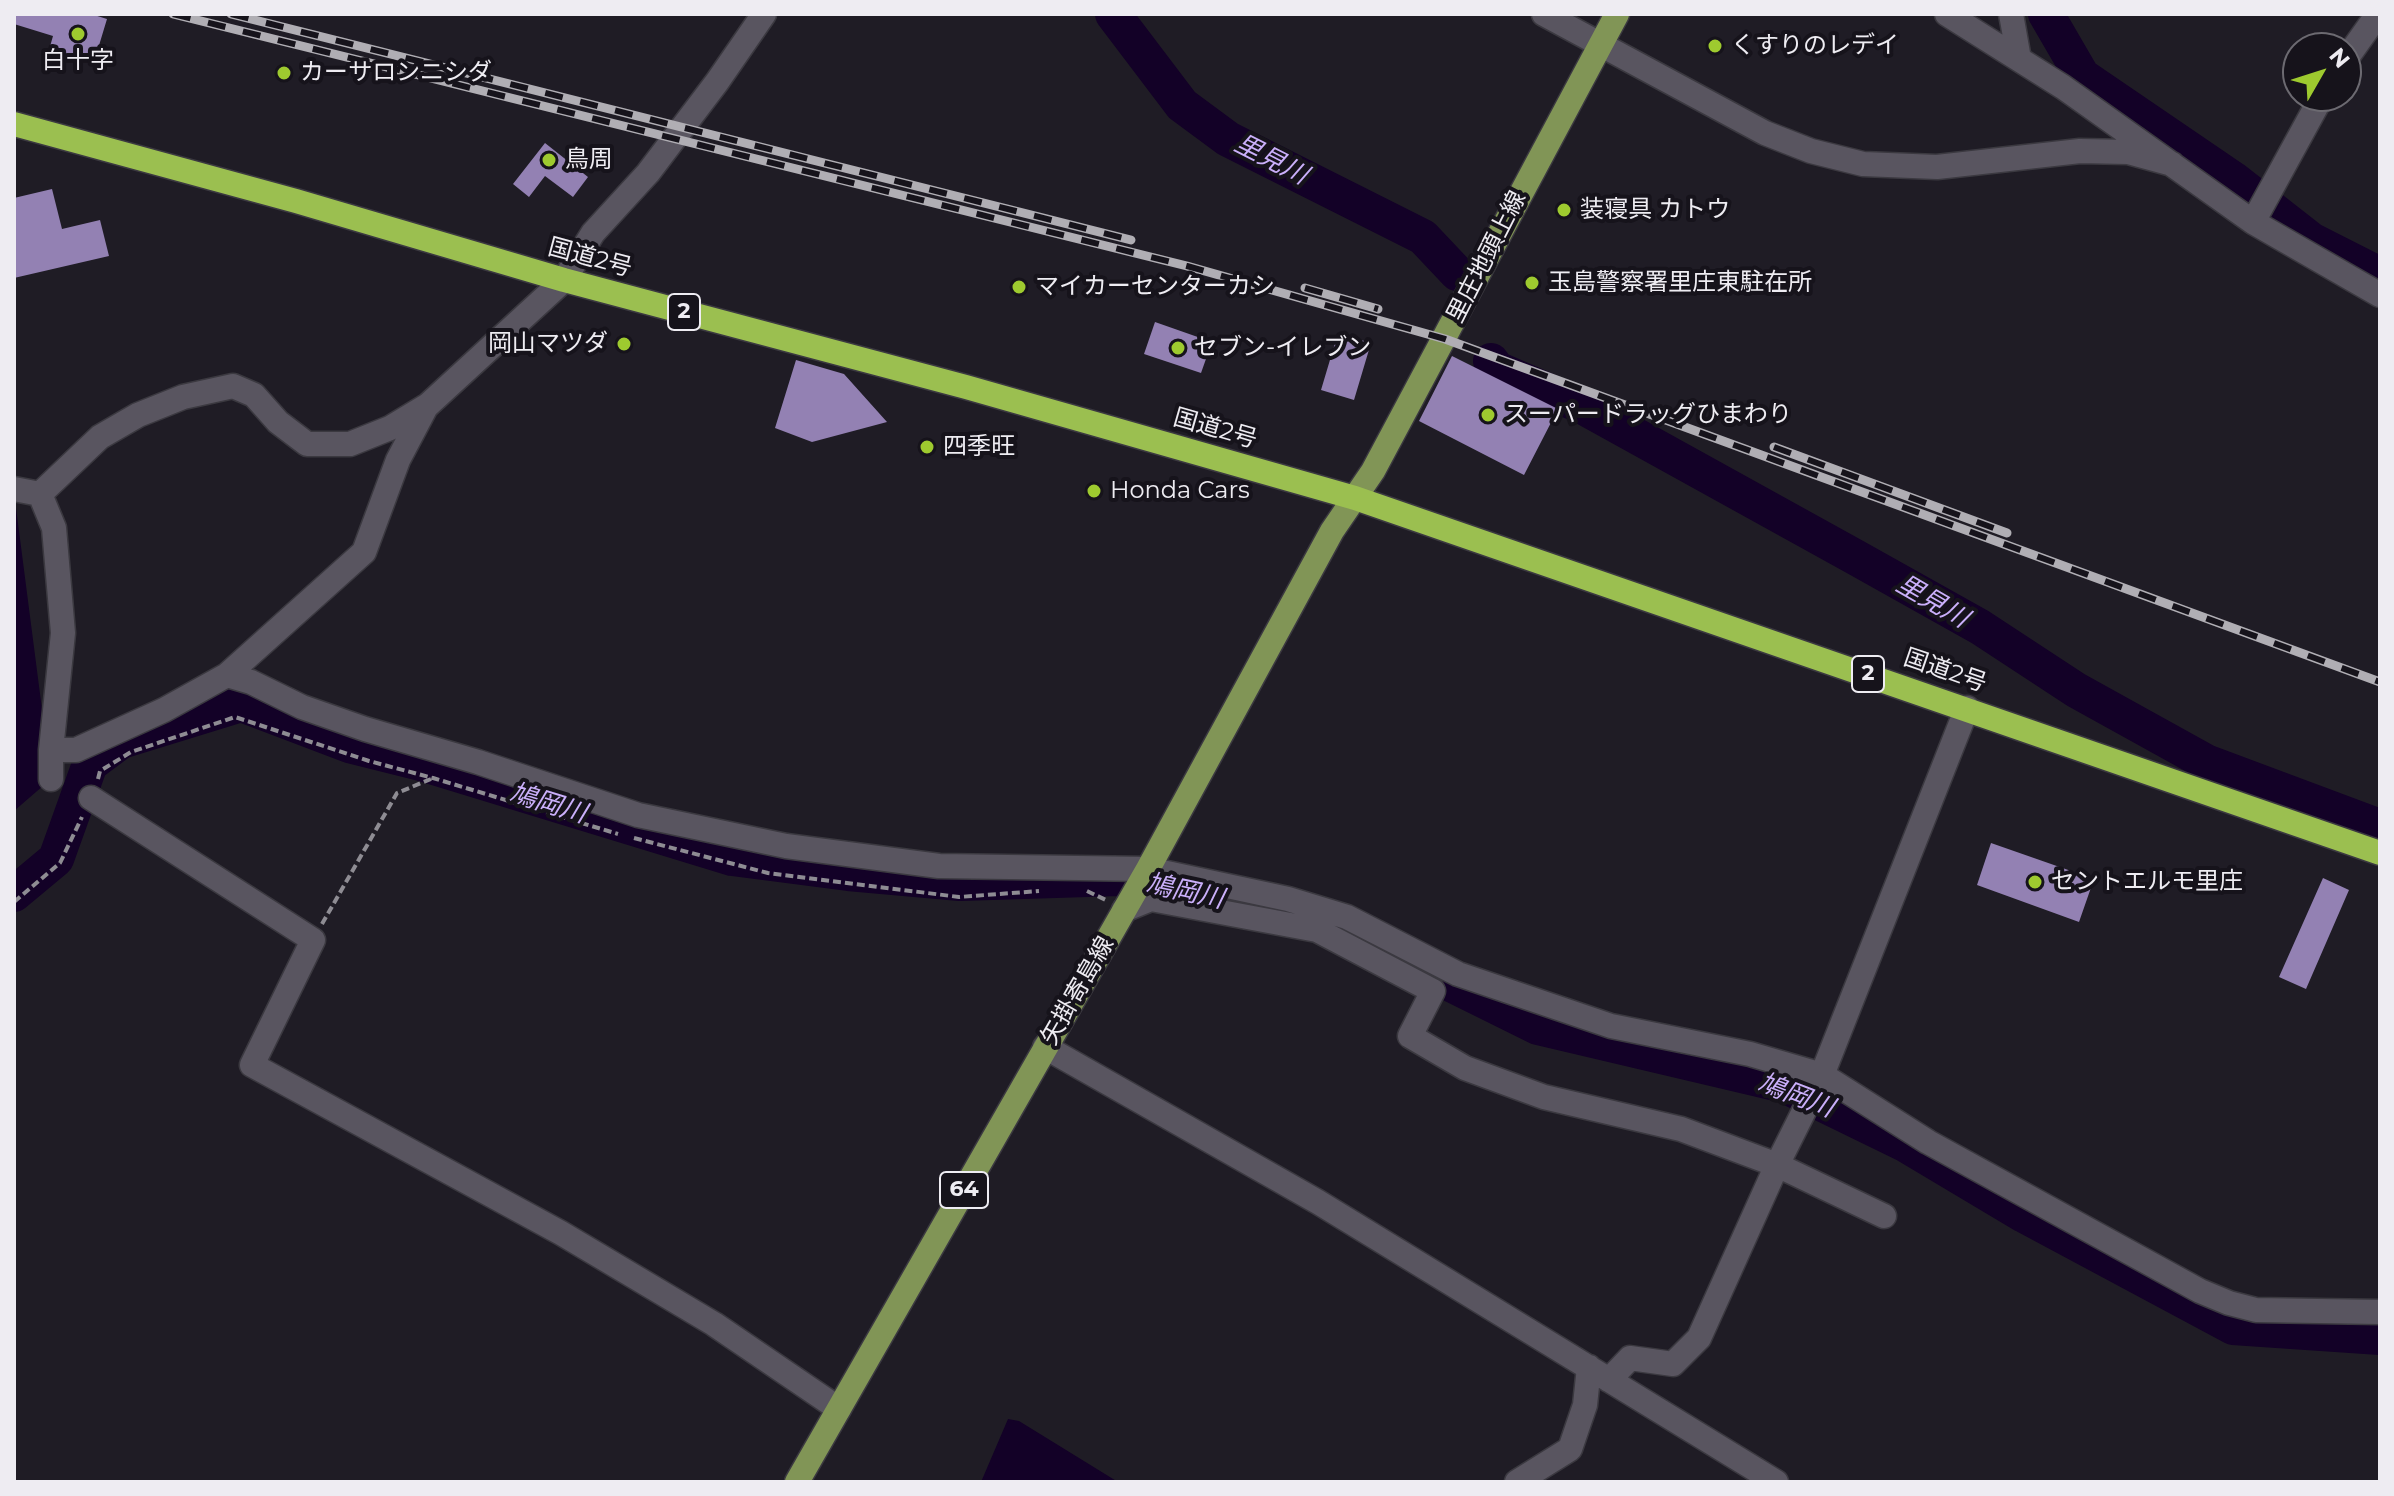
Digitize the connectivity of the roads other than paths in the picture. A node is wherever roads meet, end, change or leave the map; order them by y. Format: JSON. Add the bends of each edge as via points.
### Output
{"nodes":[{"id":1,"x":764,"y":14,"type":"edge"},
{"id":2,"x":1544,"y":14,"type":"edge"},
{"id":3,"x":1617,"y":14,"type":"edge"},
{"id":4,"x":1947,"y":14,"type":"edge"},
{"id":5,"x":2011,"y":14,"type":"edge"},
{"id":6,"x":2378,"y":14,"type":"edge"},
{"id":7,"x":2362,"y":36,"type":"edge"},
{"id":8,"x":1599,"y":46,"type":"junction"},
{"id":9,"x":2019,"y":59,"type":"junction"},
{"id":10,"x":2313,"y":112,"type":"edge"},
{"id":11,"x":14,"y":124,"type":"edge"},
{"id":12,"x":2172,"y":164,"type":"junction"},
{"id":13,"x":2253,"y":222,"type":"junction"},
{"id":14,"x":564,"y":280,"type":"junction"},
{"id":15,"x":2380,"y":295,"type":"edge"},
{"id":16,"x":428,"y":405,"type":"junction"},
{"id":17,"x":14,"y":489,"type":"edge"},
{"id":18,"x":40,"y":494,"type":"junction"},
{"id":19,"x":1355,"y":498,"type":"junction"},
{"id":20,"x":227,"y":675,"type":"junction"},
{"id":21,"x":1967,"y":708,"type":"junction"},
{"id":22,"x":51,"y":750,"type":"junction"},
{"id":23,"x":51,"y":779,"type":"dead end"},
{"id":24,"x":91,"y":798,"type":"road end"},
{"id":25,"x":2380,"y":853,"type":"edge"},
{"id":26,"x":1148,"y":869,"type":"junction"},
{"id":27,"x":1127,"y":904,"type":"junction"},
{"id":28,"x":1045,"y":1047,"type":"junction"},
{"id":29,"x":1822,"y":1075,"type":"junction"},
{"id":30,"x":1777,"y":1165,"type":"junction"},
{"id":31,"x":1884,"y":1216,"type":"dead end"},
{"id":32,"x":2380,"y":1312,"type":"edge"},
{"id":33,"x":1599,"y":1374,"type":"junction"},
{"id":34,"x":839,"y":1409,"type":"junction"},
{"id":35,"x":797,"y":1482,"type":"edge"},
{"id":36,"x":1517,"y":1482,"type":"edge"},
{"id":37,"x":1776,"y":1482,"type":"edge"}],
"edges":[{"from":1,"to":14,"type":"street","via":[[648,173],[593,233]]},
{"from":2,"to":8,"type":"street"},
{"from":3,"to":8,"type":"main road","name":"里庄地頭上線"},
{"from":4,"to":9,"type":"street"},
{"from":5,"to":9,"type":"street"},
{"from":6,"to":7,"type":"street"},
{"from":8,"to":12,"type":"street","via":[[1765,133],[1863,164],[1937,167],[2080,151],[2128,152]]},
{"from":8,"to":19,"type":"main road","name":"里庄地頭上線","via":[[1451,329]]},
{"from":9,"to":12,"type":"street"},
{"from":10,"to":13,"type":"street"},
{"from":11,"to":14,"type":"highway","name":"国道2号","number":"2"},
{"from":12,"to":13,"type":"street"},
{"from":13,"to":15,"type":"street"},
{"from":14,"to":16,"type":"street"},
{"from":14,"to":19,"type":"highway","name":"国道2号","number":"2"},
{"from":16,"to":18,"type":"street","via":[[350,444],[307,444],[254,395],[233,386],[183,397],[100,437]]},
{"from":16,"to":20,"type":"street","via":[[398,460],[364,552]]},
{"from":17,"to":18,"type":"street"},
{"from":18,"to":22,"type":"street","via":[[54,528],[63,633]]},
{"from":19,"to":21,"type":"highway","name":"国道2号","number":"2"},
{"from":19,"to":26,"type":"main road","name":"矢掛寄島線","number":"64","via":[[1332,531]]},
{"from":20,"to":22,"type":"street","via":[[76,750]]},
{"from":20,"to":26,"type":"street","via":[[365,729],[652,818],[786,846],[939,866]]},
{"from":21,"to":25,"type":"highway","name":"国道2号","number":"2"},
{"from":21,"to":29,"type":"street"},
{"from":22,"to":23,"type":"street"},
{"from":24,"to":34,"type":"street","via":[[313,940],[252,1065],[561,1233],[714,1324]]},
{"from":26,"to":27,"type":"main road","name":"矢掛寄島線","number":"64"},
{"from":26,"to":29,"type":"street","via":[[1347,917],[1458,974],[1611,1026],[1750,1054]]},
{"from":27,"to":28,"type":"main road","name":"矢掛寄島線","number":"64"},
{"from":27,"to":30,"type":"street","via":[[1151,899],[1317,930],[1433,991],[1410,1036],[1465,1068],[1544,1097],[1681,1129]]},
{"from":28,"to":33,"type":"street","via":[[1318,1202]]},
{"from":28,"to":34,"type":"main road","name":"矢掛寄島線","number":"64"},
{"from":29,"to":30,"type":"street"},
{"from":29,"to":32,"type":"street","via":[[1928,1142],[2200,1291],[2256,1310]]},
{"from":30,"to":31,"type":"street"},
{"from":30,"to":33,"type":"street","via":[[1699,1338],[1673,1364],[1630,1358]]},
{"from":33,"to":36,"type":"street","via":[[1570,1449]]},
{"from":33,"to":37,"type":"street"},
{"from":34,"to":35,"type":"main road","name":"矢掛寄島線","number":"64"}]}
